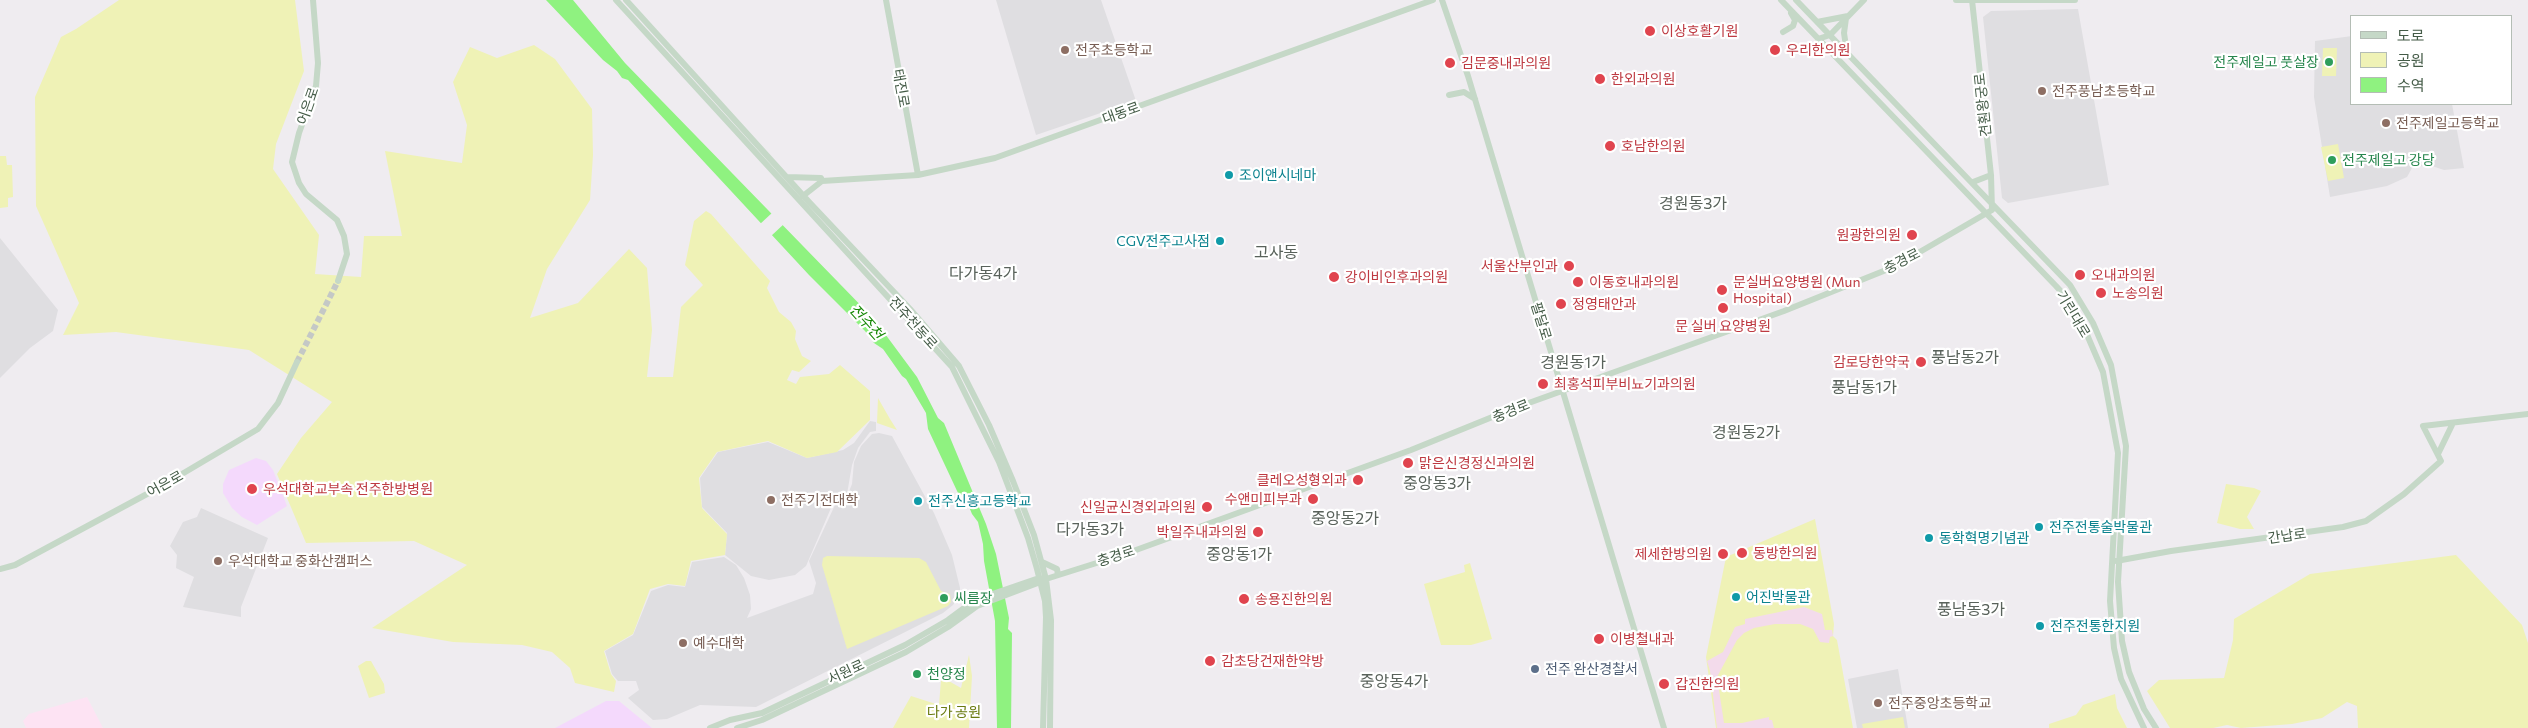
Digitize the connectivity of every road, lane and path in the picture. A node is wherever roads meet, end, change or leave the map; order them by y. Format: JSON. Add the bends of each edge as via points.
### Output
{"nodes":[{"id":1,"x":313,"y":0,"type":"edge"},
{"id":2,"x":616,"y":0,"type":"edge"},
{"id":3,"x":626,"y":0,"type":"edge"},
{"id":4,"x":886,"y":0,"type":"edge"},
{"id":5,"x":1433,"y":0,"type":"edge"},
{"id":6,"x":1442,"y":0,"type":"edge"},
{"id":7,"x":1781,"y":0,"type":"edge"},
{"id":8,"x":1796,"y":0,"type":"edge"},
{"id":9,"x":1864,"y":0,"type":"edge"},
{"id":10,"x":1956,"y":0,"type":"edge"},
{"id":11,"x":1972,"y":0,"type":"edge"},
{"id":12,"x":2075,"y":0,"type":"edge"},
{"id":13,"x":1790,"y":9,"type":"junction"},
{"id":14,"x":1847,"y":17,"type":"junction"},
{"id":15,"x":1816,"y":22,"type":"junction"},
{"id":16,"x":1783,"y":32,"type":"dead end"},
{"id":17,"x":1830,"y":35,"type":"junction"},
{"id":18,"x":1818,"y":39,"type":"junction"},
{"id":19,"x":1847,"y":54,"type":"junction"},
{"id":20,"x":1449,"y":95,"type":"dead end"},
{"id":21,"x":1475,"y":99,"type":"junction"},
{"id":22,"x":918,"y":175,"type":"junction"},
{"id":23,"x":1991,"y":175,"type":"junction"},
{"id":24,"x":787,"y":177,"type":"junction"},
{"id":25,"x":822,"y":181,"type":"junction"},
{"id":26,"x":1973,"y":182,"type":"junction"},
{"id":27,"x":803,"y":196,"type":"junction"},
{"id":28,"x":1991,"y":208,"type":"junction"},
{"id":29,"x":338,"y":281,"type":"tunnel mouth"},
{"id":30,"x":297,"y":362,"type":"tunnel mouth"},
{"id":31,"x":1562,"y":391,"type":"junction"},
{"id":32,"x":2528,"y":414,"type":"edge"},
{"id":33,"x":2453,"y":423,"type":"junction"},
{"id":34,"x":2440,"y":457,"type":"junction"},
{"id":35,"x":2120,"y":560,"type":"junction"},
{"id":36,"x":1041,"y":562,"type":"junction"},
{"id":37,"x":2112,"y":562,"type":"junction"},
{"id":38,"x":0,"y":569,"type":"edge"},
{"id":39,"x":1058,"y":575,"type":"junction"},
{"id":40,"x":1042,"y":580,"type":"junction"},
{"id":41,"x":976,"y":603,"type":"junction"},
{"id":42,"x":710,"y":728,"type":"edge"},
{"id":43,"x":737,"y":728,"type":"edge"},
{"id":44,"x":1043,"y":728,"type":"edge"},
{"id":45,"x":1050,"y":728,"type":"edge"},
{"id":46,"x":1664,"y":728,"type":"edge"},
{"id":47,"x":2144,"y":728,"type":"edge"},
{"id":48,"x":2156,"y":728,"type":"edge"}],
"edges":[{"from":1,"to":29,"type":"street","name":"어은로","via":[[318,63],[316,86],[292,162],[306,194],[337,220],[344,236],[346,254]]},
{"from":2,"to":40,"type":"street","name":"전주천동로","via":[[952,368],[999,462]]},
{"from":3,"to":24,"type":"street","name":"전주천동로"},
{"from":4,"to":22,"type":"street","name":"태진로"},
{"from":5,"to":22,"type":"street","name":"대동로","via":[[995,158]]},
{"from":6,"to":21,"type":"street","name":"팔달로"},
{"from":7,"to":13,"type":"street","name":"기린대로"},
{"from":8,"to":15,"type":"street","name":"기린대로"},
{"from":9,"to":14,"type":"street"},
{"from":10,"to":11,"type":"street"},
{"from":11,"to":12,"type":"street"},
{"from":11,"to":23,"type":"street","name":"견훤왕궁로"},
{"from":13,"to":16,"type":"street","via":[[1795,22]]},
{"from":13,"to":18,"type":"street","name":"기린대로"},
{"from":14,"to":15,"type":"street"},
{"from":14,"to":17,"type":"street"},
{"from":14,"to":19,"type":"street","via":[[1844,33]]},
{"from":15,"to":17,"type":"street","name":"기린대로"},
{"from":17,"to":18,"type":"street"},
{"from":17,"to":19,"type":"street","name":"기린대로"},
{"from":18,"to":28,"type":"street","name":"기린대로"},
{"from":19,"to":26,"type":"street","name":"기린대로"},
{"from":20,"to":21,"type":"street","via":[[1464,92]]},
{"from":21,"to":31,"type":"street","name":"팔달로"},
{"from":22,"to":25,"type":"street","name":"대동로"},
{"from":23,"to":26,"type":"street"},
{"from":23,"to":28,"type":"street","name":"견훤왕궁로"},
{"from":24,"to":25,"type":"street","name":"대동로","via":[[821,178]]},
{"from":24,"to":27,"type":"street","name":"전주천동로"},
{"from":25,"to":27,"type":"street"},
{"from":26,"to":28,"type":"street","name":"기린대로"},
{"from":27,"to":36,"type":"street","name":"전주천동로","via":[[959,366],[1013,481]]},
{"from":28,"to":31,"type":"street","name":"충경로","via":[[1896,266],[1784,311]]},
{"from":28,"to":35,"type":"street","name":"기린대로","via":[[2075,291],[2111,365],[2126,446]]},
{"from":28,"to":37,"type":"street","name":"기린대로","via":[[2067,298],[2103,372],[2118,453]]},
{"from":30,"to":38,"type":"street","name":"어은로","via":[[278,403],[258,429],[160,487],[14,565]]},
{"from":31,"to":39,"type":"street","name":"충경로","via":[[1222,520]]},
{"from":31,"to":46,"type":"street","name":"팔달로"},
{"from":32,"to":33,"type":"street"},
{"from":33,"to":34,"type":"street"},
{"from":33,"to":34,"type":"street","via":[[2423,426]]},
{"from":34,"to":35,"type":"street","name":"간납로","via":[[2404,494],[2366,522]]},
{"from":35,"to":37,"type":"street","name":"간납로"},
{"from":35,"to":48,"type":"street","name":"기린대로","via":[[2118,607],[2122,641],[2129,672],[2144,709]]},
{"from":36,"to":39,"type":"street","via":[[1057,569]]},
{"from":36,"to":40,"type":"street","name":"전주천동로"},
{"from":37,"to":47,"type":"street","name":"기린대로","via":[[2110,601],[2114,648],[2121,679]]},
{"from":39,"to":40,"type":"street","name":"충경로"},
{"from":40,"to":41,"type":"street","name":"충경로"},
{"from":40,"to":44,"type":"street","name":"전주천동로","via":[[1046,626]]},
{"from":40,"to":45,"type":"street","name":"전주천동로","via":[[1052,628]]},
{"from":41,"to":42,"type":"street","name":"서원로","via":[[905,645],[762,713]]},
{"from":41,"to":43,"type":"street","name":"서원로","via":[[948,627],[906,652],[762,720]]}]}
